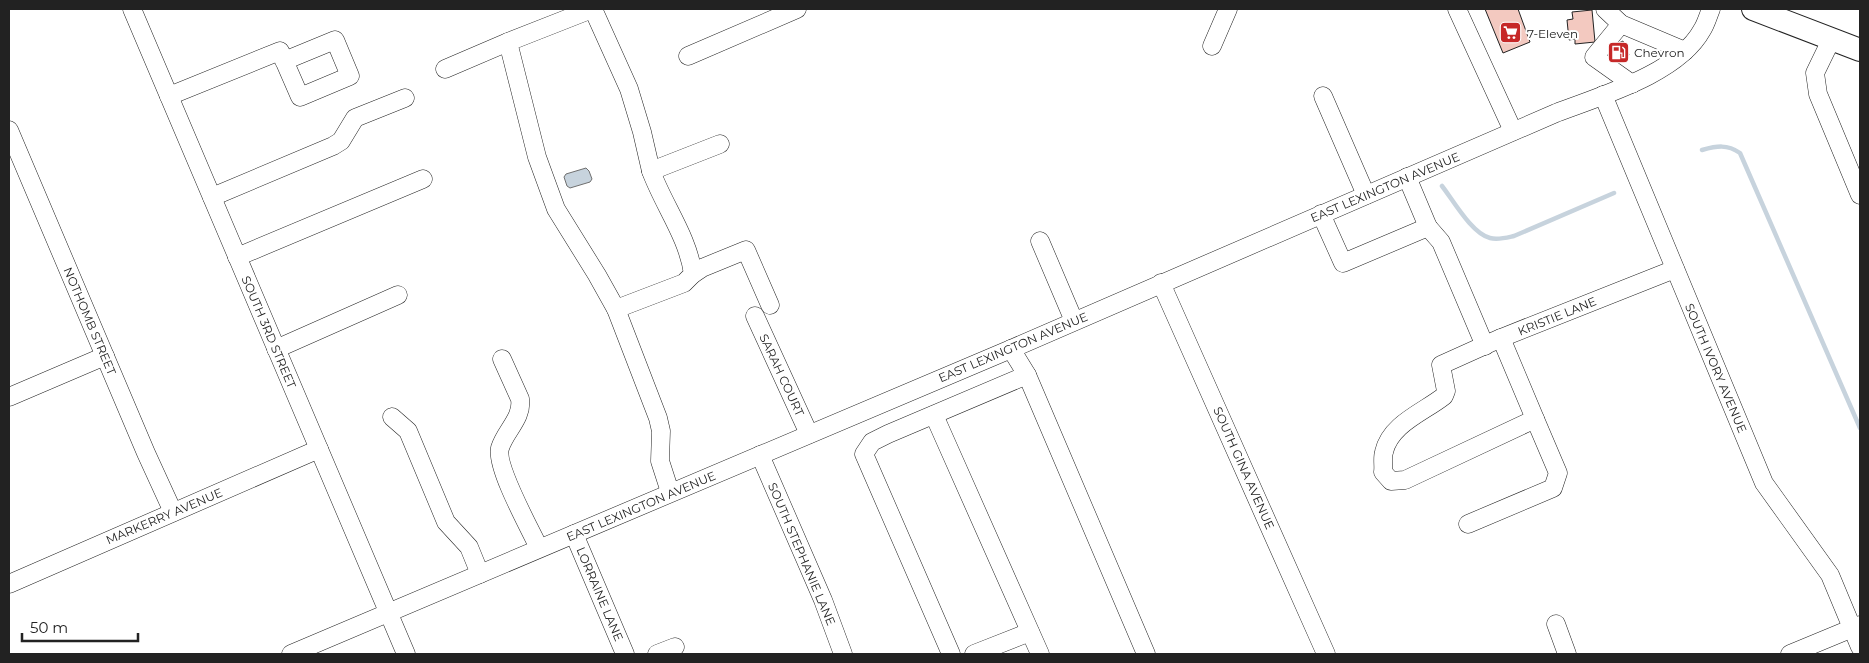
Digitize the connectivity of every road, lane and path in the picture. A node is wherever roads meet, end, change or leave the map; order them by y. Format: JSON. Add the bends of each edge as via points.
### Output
{"nodes":[{"id":1,"x":132,"y":9,"type":"edge"},
{"id":2,"x":593,"y":9,"type":"edge"},
{"id":3,"x":797,"y":9,"type":"edge"},
{"id":4,"x":1228,"y":9,"type":"edge"},
{"id":5,"x":1458,"y":9,"type":"edge"},
{"id":6,"x":1605,"y":9,"type":"edge"},
{"id":7,"x":1711,"y":9,"type":"edge"},
{"id":8,"x":1753,"y":9,"type":"edge"},
{"id":9,"x":1621,"y":24,"type":"junction"},
{"id":10,"x":1832,"y":38,"type":"junction"},
{"id":11,"x":508,"y":42,"type":"junction"},
{"id":12,"x":1212,"y":46,"type":"dead end"},
{"id":13,"x":1860,"y":50,"type":"edge"},
{"id":14,"x":1685,"y":51,"type":"junction"},
{"id":15,"x":688,"y":56,"type":"dead end"},
{"id":16,"x":284,"y":61,"type":"dead end"},
{"id":17,"x":445,"y":69,"type":"dead end"},
{"id":18,"x":1632,"y":84,"type":"junction"},
{"id":19,"x":1603,"y":95,"type":"junction"},
{"id":20,"x":169,"y":96,"type":"junction"},
{"id":21,"x":1323,"y":96,"type":"dead end"},
{"id":22,"x":405,"y":98,"type":"dead end"},
{"id":23,"x":9,"y":130,"type":"edge"},
{"id":24,"x":1513,"y":131,"type":"junction"},
{"id":25,"x":720,"y":144,"type":"dead end"},
{"id":26,"x":650,"y":171,"type":"junction"},
{"id":27,"x":1407,"y":177,"type":"junction"},
{"id":28,"x":422,"y":179,"type":"dead end"},
{"id":29,"x":1366,"y":195,"type":"junction"},
{"id":30,"x":1860,"y":195,"type":"edge"},
{"id":31,"x":212,"y":197,"type":"junction"},
{"id":32,"x":1321,"y":214,"type":"junction"},
{"id":33,"x":1428,"y":227,"type":"junction"},
{"id":34,"x":1040,"y":241,"type":"dead end"},
{"id":35,"x":237,"y":257,"type":"junction"},
{"id":36,"x":1674,"y":269,"type":"junction"},
{"id":37,"x":693,"y":274,"type":"junction"},
{"id":38,"x":1161,"y":283,"type":"junction"},
{"id":39,"x":398,"y":296,"type":"dead end"},
{"id":40,"x":770,"y":305,"type":"dead end"},
{"id":41,"x":616,"y":310,"type":"junction"},
{"id":42,"x":755,"y":316,"type":"dead end"},
{"id":43,"x":1074,"y":321,"type":"junction"},
{"id":44,"x":1493,"y":342,"type":"junction"},
{"id":45,"x":276,"y":349,"type":"junction"},
{"id":46,"x":1011,"y":349,"type":"junction"},
{"id":47,"x":105,"y":356,"type":"junction"},
{"id":48,"x":502,"y":359,"type":"dead end"},
{"id":49,"x":1027,"y":375,"type":"junction"},
{"id":50,"x":9,"y":396,"type":"edge"},
{"id":51,"x":934,"y":415,"type":"junction"},
{"id":52,"x":392,"y":417,"type":"dead end"},
{"id":53,"x":1535,"y":419,"type":"junction"},
{"id":54,"x":809,"y":434,"type":"junction"},
{"id":55,"x":319,"y":449,"type":"junction"},
{"id":56,"x":760,"y":455,"type":"junction"},
{"id":57,"x":670,"y":492,"type":"junction"},
{"id":58,"x":173,"y":512,"type":"junction"},
{"id":59,"x":1468,"y":524,"type":"dead end"},
{"id":60,"x":574,"y":534,"type":"junction"},
{"id":61,"x":539,"y":548,"type":"junction"},
{"id":62,"x":480,"y":574,"type":"junction"},
{"id":63,"x":9,"y":584,"type":"edge"},
{"id":64,"x":388,"y":613,"type":"junction"},
{"id":65,"x":1556,"y":624,"type":"dead end"},
{"id":66,"x":1856,"y":627,"type":"edge"},
{"id":67,"x":1030,"y":632,"type":"junction"},
{"id":68,"x":676,"y":647,"type":"dead end"},
{"id":69,"x":1860,"y":647,"type":"edge"},
{"id":70,"x":291,"y":654,"type":"edge"},
{"id":71,"x":406,"y":654,"type":"edge"},
{"id":72,"x":625,"y":654,"type":"edge"},
{"id":73,"x":657,"y":654,"type":"edge"},
{"id":74,"x":843,"y":654,"type":"edge"},
{"id":75,"x":951,"y":654,"type":"edge"},
{"id":76,"x":974,"y":654,"type":"edge"},
{"id":77,"x":1040,"y":654,"type":"edge"},
{"id":78,"x":1146,"y":654,"type":"edge"},
{"id":79,"x":1326,"y":654,"type":"edge"},
{"id":80,"x":1567,"y":654,"type":"edge"},
{"id":81,"x":1790,"y":654,"type":"edge"}],
"edges":[{"from":1,"to":20,"type":"street","name":"SOUTH 3RD STREET"},
{"from":2,"to":11,"type":"street"},
{"from":2,"to":26,"type":"street","via":[[629,89]]},
{"from":3,"to":15,"type":"street"},
{"from":4,"to":12,"type":"street"},
{"from":5,"to":24,"type":"street"},
{"from":6,"to":9,"type":"street"},
{"from":7,"to":14,"type":"street","name":"EAST LEXINGTON AVENUE","via":[[1702,31]]},
{"from":8,"to":10,"type":"main road"},
{"from":9,"to":14,"type":"street"},
{"from":9,"to":18,"type":"street","via":[[1594,57]]},
{"from":10,"to":13,"type":"main road"},
{"from":10,"to":30,"type":"street","via":[[1815,73],[1818,94]]},
{"from":11,"to":17,"type":"street"},
{"from":11,"to":41,"type":"street","via":[[537,157],[556,210],[598,275]]},
{"from":14,"to":18,"type":"street","name":"EAST LEXINGTON AVENUE"},
{"from":16,"to":20,"type":"street","via":[[280,51]]},
{"from":18,"to":19,"type":"street","name":"EAST LEXINGTON AVENUE"},
{"from":19,"to":24,"type":"street","name":"EAST LEXINGTON AVENUE"},
{"from":19,"to":36,"type":"street","name":"SOUTH IVORY AVENUE"},
{"from":20,"to":31,"type":"street","name":"SOUTH 3RD STREET"},
{"from":21,"to":29,"type":"street"},
{"from":22,"to":31,"type":"street","via":[[355,118],[341,141],[333,146]]},
{"from":23,"to":47,"type":"street","name":"NOTHOMB STREET"},
{"from":24,"to":27,"type":"street","name":"EAST LEXINGTON AVENUE"},
{"from":25,"to":26,"type":"street"},
{"from":26,"to":37,"type":"street","via":[[691,256]]},
{"from":27,"to":29,"type":"street","name":"EAST LEXINGTON AVENUE"},
{"from":27,"to":33,"type":"street"},
{"from":28,"to":35,"type":"street"},
{"from":29,"to":32,"type":"street","name":"EAST LEXINGTON AVENUE"},
{"from":31,"to":35,"type":"street","name":"SOUTH 3RD STREET"},
{"from":32,"to":33,"type":"street","via":[[1343,263]]},
{"from":32,"to":38,"type":"street","name":"EAST LEXINGTON AVENUE"},
{"from":33,"to":44,"type":"street","via":[[1441,242]]},
{"from":34,"to":43,"type":"street"},
{"from":35,"to":45,"type":"street","name":"SOUTH 3RD STREET"},
{"from":36,"to":44,"type":"street","name":"KRISTIE LANE"},
{"from":36,"to":66,"type":"street","name":"SOUTH IVORY AVENUE","via":[[1764,483],[1830,575]]},
{"from":37,"to":40,"type":"street","via":[[746,250]]},
{"from":37,"to":41,"type":"street","via":[[684,283]]},
{"from":38,"to":43,"type":"street","name":"EAST LEXINGTON AVENUE"},
{"from":38,"to":79,"type":"street","name":"SOUTH GINA AVENUE"},
{"from":39,"to":45,"type":"street"},
{"from":41,"to":57,"type":"street","via":[[658,418],[660,461]]},
{"from":42,"to":54,"type":"street","name":"SARAH COURT"},
{"from":43,"to":46,"type":"street","name":"EAST LEXINGTON AVENUE"},
{"from":44,"to":53,"type":"street"},
{"from":44,"to":53,"type":"street","name":"KRISTIE LANE","via":[[1441,365],[1444,396],[1392,434],[1384,452],[1384,472],[1391,481],[1405,480]]},
{"from":45,"to":55,"type":"street","name":"SOUTH 3RD STREET"},
{"from":46,"to":49,"type":"street"},
{"from":46,"to":54,"type":"street","name":"EAST LEXINGTON AVENUE"},
{"from":47,"to":50,"type":"street"},
{"from":47,"to":58,"type":"street","name":"NOTHOMB STREET"},
{"from":48,"to":61,"type":"street","via":[[521,405],[500,448],[502,467]]},
{"from":49,"to":51,"type":"street"},
{"from":49,"to":78,"type":"street"},
{"from":51,"to":67,"type":"street"},
{"from":51,"to":75,"type":"street","via":[[872,442],[864,454]]},
{"from":52,"to":62,"type":"street","via":[[408,431],[446,522],[469,547]]},
{"from":53,"to":59,"type":"street","via":[[1558,473],[1553,488]]},
{"from":54,"to":56,"type":"street","name":"EAST LEXINGTON AVENUE"},
{"from":55,"to":58,"type":"street","name":"MARKERRY AVENUE"},
{"from":55,"to":64,"type":"street","name":"SOUTH 3RD STREET"},
{"from":56,"to":57,"type":"street","name":"EAST LEXINGTON AVENUE"},
{"from":56,"to":74,"type":"street","name":"SOUTH STEPHANIE LANE","via":[[824,600]]},
{"from":57,"to":60,"type":"street","name":"EAST LEXINGTON AVENUE"},
{"from":58,"to":63,"type":"street","name":"MARKERRY AVENUE"},
{"from":60,"to":61,"type":"street","name":"EAST LEXINGTON AVENUE"},
{"from":60,"to":72,"type":"street","name":"LORRAINE LANE"},
{"from":61,"to":62,"type":"street","name":"EAST LEXINGTON AVENUE"},
{"from":62,"to":64,"type":"street","name":"EAST LEXINGTON AVENUE"},
{"from":64,"to":70,"type":"street","name":"EAST LEXINGTON AVENUE"},
{"from":64,"to":71,"type":"street","name":"SOUTH 3RD STREET"},
{"from":65,"to":80,"type":"street"},
{"from":66,"to":69,"type":"street","name":"SOUTH IVORY AVENUE"},
{"from":66,"to":81,"type":"street"},
{"from":67,"to":76,"type":"street"},
{"from":67,"to":77,"type":"street"},
{"from":68,"to":73,"type":"street"}]}
